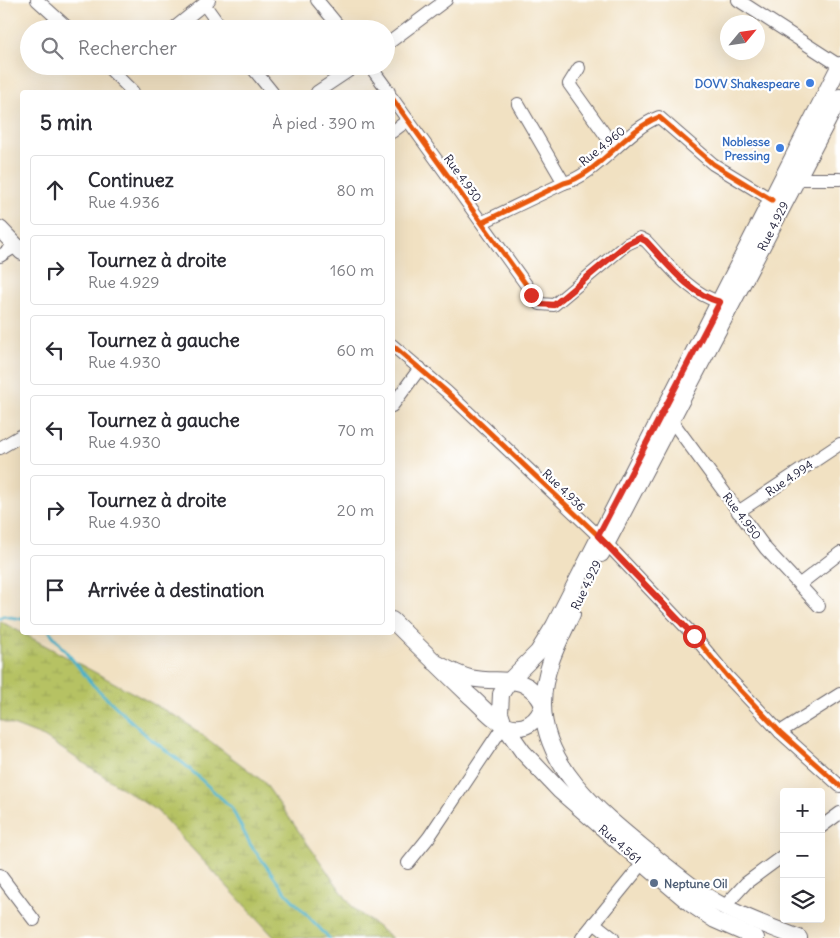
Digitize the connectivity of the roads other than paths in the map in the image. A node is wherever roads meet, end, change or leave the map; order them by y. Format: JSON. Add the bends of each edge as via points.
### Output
{"nodes":[{"id":1,"x":37,"y":0,"type":"edge"},
{"id":2,"x":317,"y":0,"type":"edge"},
{"id":3,"x":446,"y":0,"type":"edge"},
{"id":4,"x":738,"y":0,"type":"edge"},
{"id":5,"x":206,"y":2,"type":"edge"},
{"id":6,"x":59,"y":20,"type":"edge"},
{"id":7,"x":184,"y":20,"type":"edge"},
{"id":8,"x":217,"y":20,"type":"edge"},
{"id":9,"x":334,"y":20,"type":"edge"},
{"id":10,"x":395,"y":38,"type":"edge"},
{"id":11,"x":840,"y":66,"type":"edge"},
{"id":12,"x":579,"y":68,"type":"dead end"},
{"id":13,"x":117,"y":75,"type":"edge"},
{"id":14,"x":258,"y":75,"type":"edge"},
{"id":15,"x":342,"y":75,"type":"edge"},
{"id":16,"x":377,"y":75,"type":"edge"},
{"id":17,"x":132,"y":90,"type":"edge"},
{"id":18,"x":270,"y":90,"type":"edge"},
{"id":19,"x":320,"y":90,"type":"edge"},
{"id":20,"x":388,"y":90,"type":"edge"},
{"id":21,"x":840,"y":97,"type":"edge"},
{"id":22,"x":395,"y":102,"type":"edge"},
{"id":23,"x":518,"y":104,"type":"dead end"},
{"id":24,"x":408,"y":120,"type":"junction"},
{"id":25,"x":395,"y":130,"type":"edge"},
{"id":26,"x":614,"y":147,"type":"junction"},
{"id":27,"x":798,"y":179,"type":"junction"},
{"id":28,"x":840,"y":179,"type":"edge"},
{"id":29,"x":564,"y":183,"type":"junction"},
{"id":30,"x":772,"y":200,"type":"junction"},
{"id":31,"x":483,"y":222,"type":"junction"},
{"id":32,"x":0,"y":229,"type":"edge"},
{"id":33,"x":19,"y":249,"type":"edge"},
{"id":34,"x":0,"y":256,"type":"edge"},
{"id":35,"x":720,"y":302,"type":"junction"},
{"id":36,"x":395,"y":347,"type":"edge"},
{"id":37,"x":420,"y":368,"type":"junction"},
{"id":38,"x":395,"y":402,"type":"edge"},
{"id":39,"x":672,"y":422,"type":"junction"},
{"id":40,"x":20,"y":436,"type":"edge"},
{"id":41,"x":840,"y":444,"type":"edge"},
{"id":42,"x":0,"y":448,"type":"edge"},
{"id":43,"x":738,"y":512,"type":"junction"},
{"id":44,"x":603,"y":540,"type":"junction"},
{"id":45,"x":840,"y":553,"type":"edge"},
{"id":46,"x":800,"y":584,"type":"junction"},
{"id":47,"x":819,"y":606,"type":"dead end"},
{"id":48,"x":395,"y":623,"type":"edge"},
{"id":49,"x":434,"y":662,"type":"junction"},
{"id":50,"x":510,"y":680,"type":"junction"},
{"id":51,"x":501,"y":694,"type":"joint"},
{"id":52,"x":840,"y":694,"type":"edge"},
{"id":53,"x":543,"y":704,"type":"junction"},
{"id":54,"x":504,"y":725,"type":"junction"},
{"id":55,"x":780,"y":732,"type":"junction"},
{"id":56,"x":840,"y":786,"type":"edge"},
{"id":57,"x":840,"y":812,"type":"edge"},
{"id":58,"x":825,"y":824,"type":"edge"},
{"id":59,"x":780,"y":858,"type":"edge"},
{"id":60,"x":408,"y":862,"type":"dead end"},
{"id":61,"x":643,"y":863,"type":"junction"},
{"id":62,"x":0,"y":875,"type":"edge"},
{"id":63,"x":724,"y":907,"type":"junction"},
{"id":64,"x":34,"y":920,"type":"dead end"},
{"id":65,"x":594,"y":923,"type":"junction"},
{"id":66,"x":582,"y":938,"type":"edge"},
{"id":67,"x":613,"y":938,"type":"edge"},
{"id":68,"x":756,"y":938,"type":"edge"},
{"id":69,"x":799,"y":938,"type":"edge"}],
"edges":[{"from":1,"to":6,"type":"street"},
{"from":2,"to":9,"type":"street"},
{"from":3,"to":10,"type":"street"},
{"from":4,"to":11,"type":"street"},
{"from":5,"to":7,"type":"street"},
{"from":5,"to":8,"type":"street"},
{"from":11,"to":30,"type":"main road","name":"Rue 4.929"},
{"from":12,"to":26,"type":"street","via":[[569,84]]},
{"from":13,"to":17,"type":"street"},
{"from":14,"to":18,"type":"street"},
{"from":15,"to":19,"type":"street"},
{"from":16,"to":20,"type":"street"},
{"from":21,"to":27,"type":"main road","name":"Rue 4.929"},
{"from":22,"to":24,"type":"street","name":"Rue 4.930"},
{"from":23,"to":29,"type":"street"},
{"from":24,"to":25,"type":"street"},
{"from":24,"to":31,"type":"street","name":"Rue 4.930"},
{"from":26,"to":29,"type":"street","name":"Rue 4.960","via":[[574,181]]},
{"from":26,"to":30,"type":"street","name":"Rue 4.960","via":[[659,117],[712,164]]},
{"from":27,"to":28,"type":"street"},
{"from":27,"to":39,"type":"main road","name":"Rue 4.929"},
{"from":29,"to":31,"type":"street","name":"Rue 4.960"},
{"from":30,"to":35,"type":"main road","name":"Rue 4.929"},
{"from":31,"to":35,"type":"street","name":"Rue 4.930","via":[[540,304],[554,305],[627,244],[640,238],[690,286]]},
{"from":32,"to":33,"type":"main road"},
{"from":33,"to":34,"type":"street"},
{"from":35,"to":44,"type":"main road","name":"Rue 4.929"},
{"from":36,"to":37,"type":"street","name":"Rue 4.936"},
{"from":37,"to":38,"type":"street"},
{"from":37,"to":44,"type":"street","name":"Rue 4.936"},
{"from":39,"to":43,"type":"street","name":"Rue 4.950"},
{"from":39,"to":44,"type":"main road","name":"Rue 4.929"},
{"from":40,"to":42,"type":"street"},
{"from":41,"to":43,"type":"street","name":"Rue 4.994"},
{"from":43,"to":46,"type":"street","name":"Rue 4.950","via":[[766,549]]},
{"from":44,"to":50,"type":"main road","name":"Rue 4.929","via":[[538,652]]},
{"from":44,"to":53,"type":"main road","name":"Rue 4.929","via":[[546,675]]},
{"from":44,"to":55,"type":"street","name":"Rue 4.936"},
{"from":45,"to":46,"type":"street"},
{"from":46,"to":47,"type":"street","name":"Rue 4.950"},
{"from":48,"to":49,"type":"main road","name":"Rue 4.561"},
{"from":49,"to":50,"type":"main road","name":"Rue 4.561","via":[[470,678]]},
{"from":49,"to":54,"type":"main road","name":"Rue 4.561"},
{"from":50,"to":51,"type":"main road","name":"Rue 4.929"},
{"from":50,"to":53,"type":"main road","via":[[530,687]]},
{"from":51,"to":54,"type":"main road","name":"Rue 4.561","via":[[500,713]]},
{"from":52,"to":55,"type":"street"},
{"from":53,"to":54,"type":"main road","via":[[540,715],[526,726]]},
{"from":53,"to":63,"type":"main road","name":"Rue 4.929","via":[[557,755],[585,796],[626,834],[694,888]]},
{"from":54,"to":60,"type":"street","via":[[429,837]]},
{"from":54,"to":61,"type":"main road","name":"Rue 4.561","via":[[560,791]]},
{"from":55,"to":56,"type":"street","name":"Rue 4.936"},
{"from":57,"to":58,"type":"street"},
{"from":59,"to":63,"type":"street","via":[[746,884]]},
{"from":61,"to":65,"type":"street"},
{"from":61,"to":68,"type":"main road","name":"Rue 4.561","via":[[691,904],[731,928]]},
{"from":62,"to":64,"type":"street"},
{"from":63,"to":69,"type":"main road","name":"Rue 4.929"},
{"from":65,"to":66,"type":"street"},
{"from":65,"to":67,"type":"street"}]}
